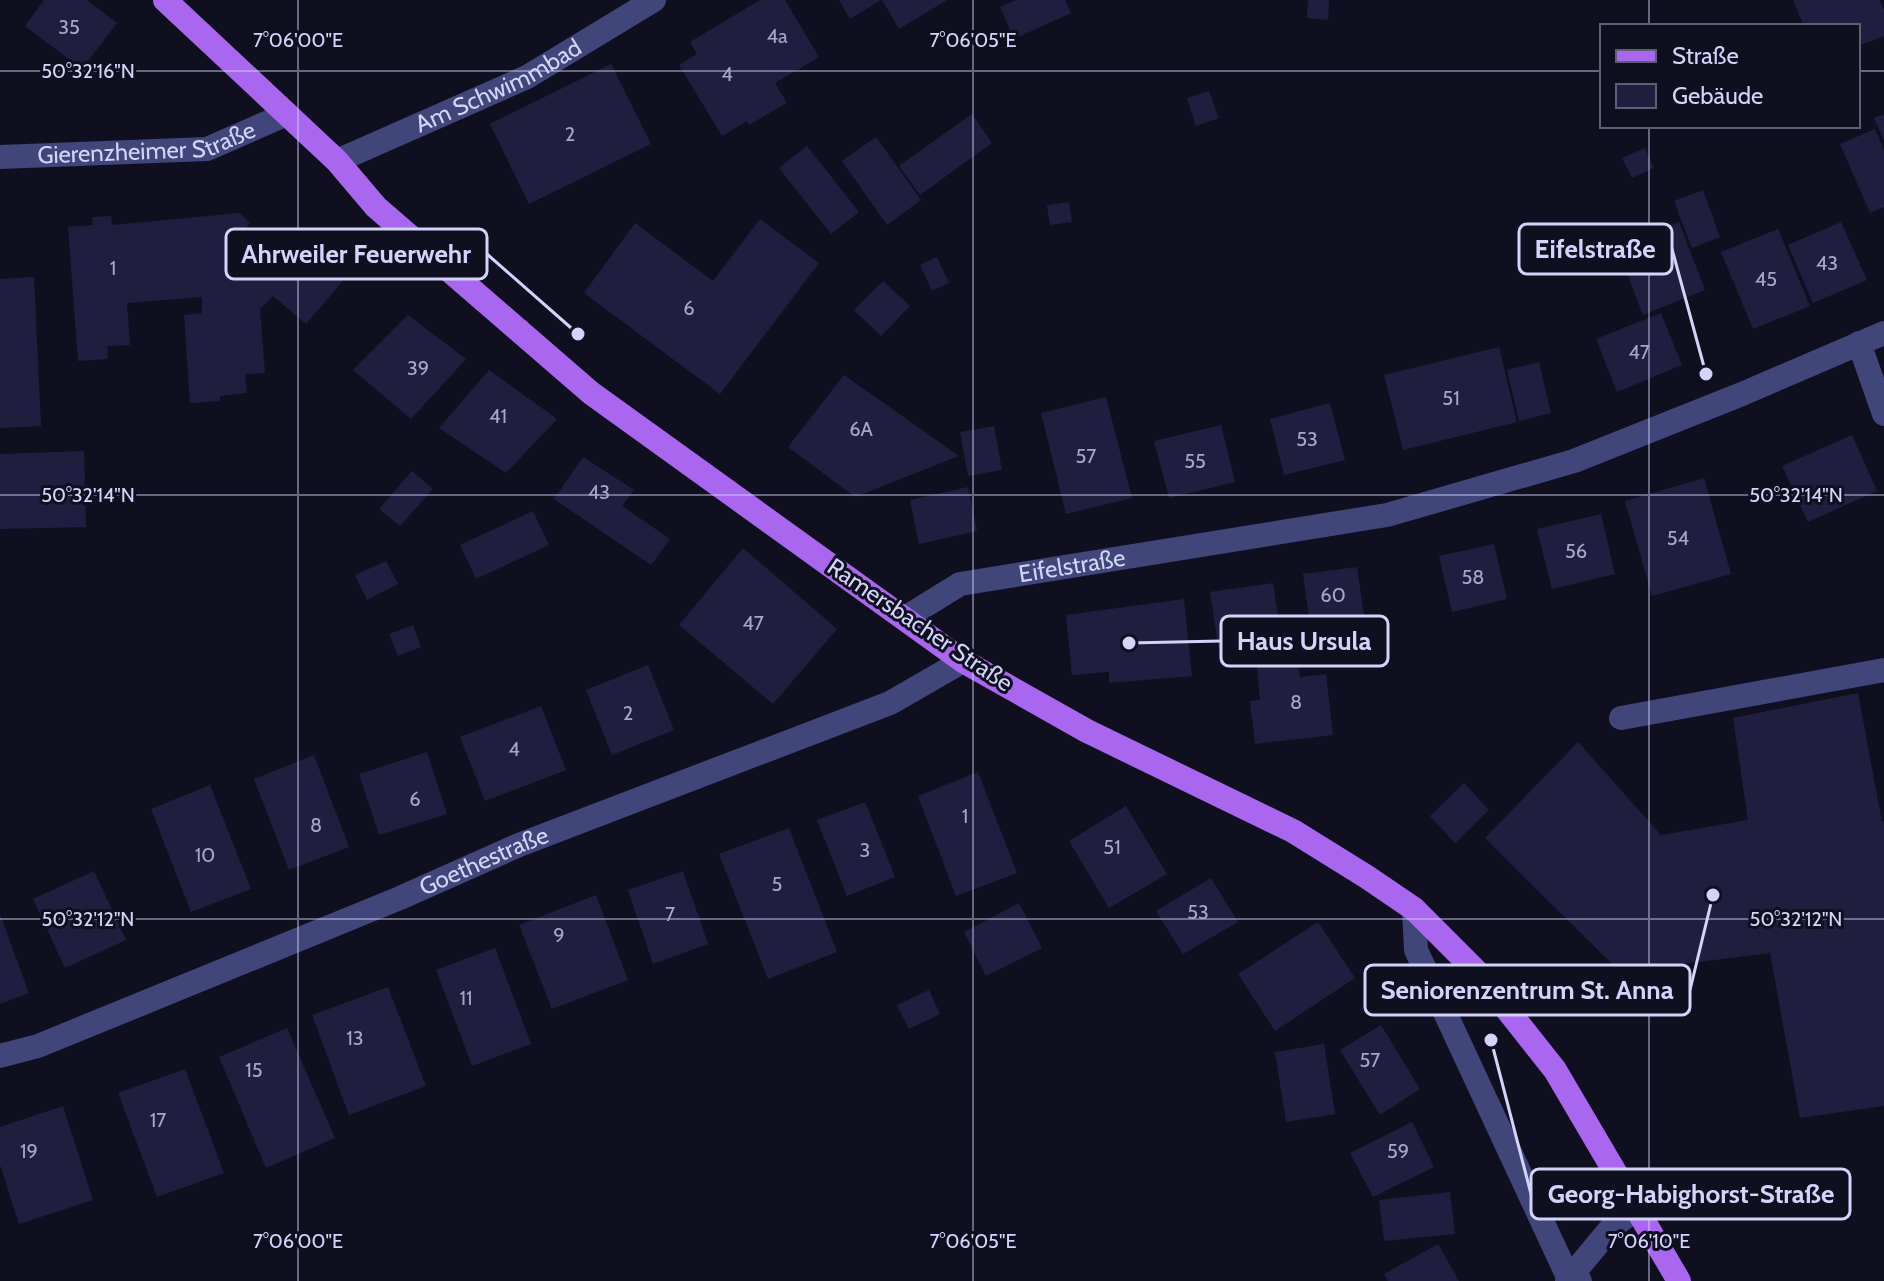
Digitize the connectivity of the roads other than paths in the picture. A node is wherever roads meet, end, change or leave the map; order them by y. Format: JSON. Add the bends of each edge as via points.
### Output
{"nodes":[{"id":1,"x":165,"y":0,"type":"edge"},
{"id":2,"x":654,"y":0,"type":"edge"},
{"id":3,"x":287,"y":114,"type":"junction"},
{"id":4,"x":0,"y":157,"type":"edge"},
{"id":5,"x":337,"y":161,"type":"junction"},
{"id":6,"x":1884,"y":333,"type":"edge"},
{"id":7,"x":1859,"y":343,"type":"junction"},
{"id":8,"x":1884,"y":414,"type":"edge"},
{"id":9,"x":905,"y":618,"type":"junction"},
{"id":10,"x":963,"y":661,"type":"junction"},
{"id":11,"x":1884,"y":670,"type":"edge"},
{"id":12,"x":1621,"y":718,"type":"dead end"},
{"id":13,"x":1414,"y":909,"type":"junction"},
{"id":14,"x":0,"y":1056,"type":"edge"},
{"id":15,"x":1636,"y":1209,"type":"junction"},
{"id":16,"x":1572,"y":1280,"type":"edge"},
{"id":17,"x":1679,"y":1281,"type":"edge"}],
"edges":[{"from":1,"to":3,"type":"main road","name":"Ramersbacher Straße"},
{"from":2,"to":5,"type":"street","name":"Am Schwimmbad","via":[[527,77]]},
{"from":3,"to":4,"type":"street","name":"Gierenzheimer Straße","via":[[207,149]]},
{"from":3,"to":5,"type":"main road","name":"Ramersbacher Straße"},
{"from":5,"to":9,"type":"main road","name":"Ramersbacher Straße","via":[[376,207],[591,393]]},
{"from":6,"to":7,"type":"street","name":"Eifelstraße"},
{"from":7,"to":8,"type":"street"},
{"from":7,"to":9,"type":"street","name":"Eifelstraße","via":[[1559,466],[1387,515],[960,584]]},
{"from":9,"to":10,"type":"main road","name":"Ramersbacher Straße"},
{"from":10,"to":13,"type":"main road","name":"Ramersbacher Straße","via":[[1087,731],[1293,831]]},
{"from":10,"to":14,"type":"street","name":"Goethestraße","via":[[890,703],[519,845],[38,1046]]},
{"from":11,"to":12,"type":"street"},
{"from":13,"to":15,"type":"main road","name":"Ramersbacher Straße","via":[[1479,974],[1555,1070]]},
{"from":13,"to":16,"type":"street","via":[[1416,950]]},
{"from":15,"to":16,"type":"street","via":[[1611,1228]]},
{"from":15,"to":17,"type":"main road","name":"Ramersbacher Straße"}]}
